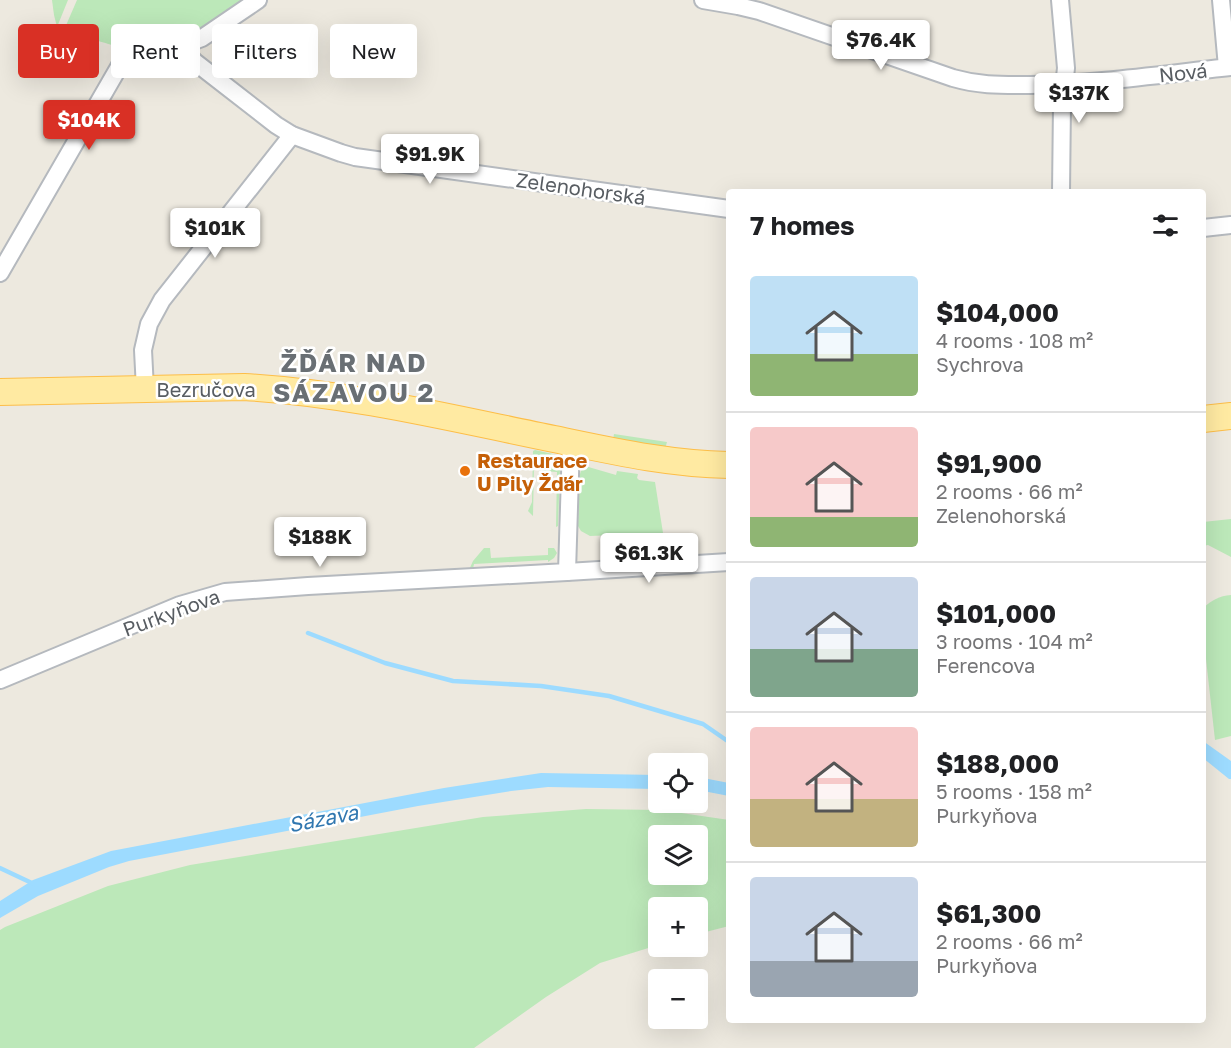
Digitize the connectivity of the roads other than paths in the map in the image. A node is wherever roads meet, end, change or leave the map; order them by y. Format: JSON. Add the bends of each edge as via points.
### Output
{"nodes":[{"id":1,"x":258,"y":0,"type":"edge"},
{"id":2,"x":703,"y":0,"type":"edge"},
{"id":3,"x":1060,"y":0,"type":"edge"},
{"id":4,"x":1221,"y":0,"type":"edge"},
{"id":5,"x":740,"y":3,"type":"edge"},
{"id":6,"x":200,"y":40,"type":"edge"},
{"id":7,"x":200,"y":66,"type":"edge"},
{"id":8,"x":1229,"y":67,"type":"edge"},
{"id":9,"x":112,"y":78,"type":"edge"},
{"id":10,"x":1064,"y":85,"type":"junction"},
{"id":11,"x":292,"y":135,"type":"junction"},
{"id":12,"x":1061,"y":189,"type":"edge"},
{"id":13,"x":726,"y":209,"type":"edge"},
{"id":14,"x":1231,"y":225,"type":"edge"},
{"id":15,"x":1206,"y":228,"type":"edge"},
{"id":16,"x":2,"y":264,"type":"edge"},
{"id":17,"x":145,"y":389,"type":"junction"},
{"id":18,"x":0,"y":392,"type":"edge"},
{"id":19,"x":1231,"y":416,"type":"edge"},
{"id":20,"x":1206,"y":419,"type":"edge"},
{"id":21,"x":571,"y":443,"type":"junction"},
{"id":22,"x":726,"y":465,"type":"edge"},
{"id":23,"x":726,"y":562,"type":"edge"},
{"id":24,"x":567,"y":572,"type":"junction"},
{"id":25,"x":0,"y":680,"type":"edge"}],
"edges":[{"from":1,"to":6,"type":"street"},
{"from":2,"to":5,"type":"street","name":"Nová"},
{"from":3,"to":10,"type":"street","via":[[1066,57]]},
{"from":4,"to":8,"type":"street"},
{"from":5,"to":10,"type":"street","name":"Nová","via":[[965,82]]},
{"from":7,"to":11,"type":"street","name":"Zelenohorská"},
{"from":8,"to":10,"type":"street","name":"Nová"},
{"from":9,"to":16,"type":"street"},
{"from":10,"to":12,"type":"street"},
{"from":11,"to":13,"type":"street","name":"Zelenohorská","via":[[355,157]]},
{"from":11,"to":17,"type":"street","via":[[162,300],[149,324],[143,350]]},
{"from":14,"to":15,"type":"street"},
{"from":17,"to":18,"type":"main road","name":"Bezručova"},
{"from":17,"to":21,"type":"main road","name":"Bezručova","via":[[244,387],[308,392]]},
{"from":19,"to":20,"type":"main road"},
{"from":21,"to":22,"type":"main road","name":"Bezručova","via":[[668,461]]},
{"from":21,"to":24,"type":"street"},
{"from":23,"to":24,"type":"street","name":"Purkyňova"},
{"from":24,"to":25,"type":"street","name":"Purkyňova","via":[[225,592],[180,605]]}]}
